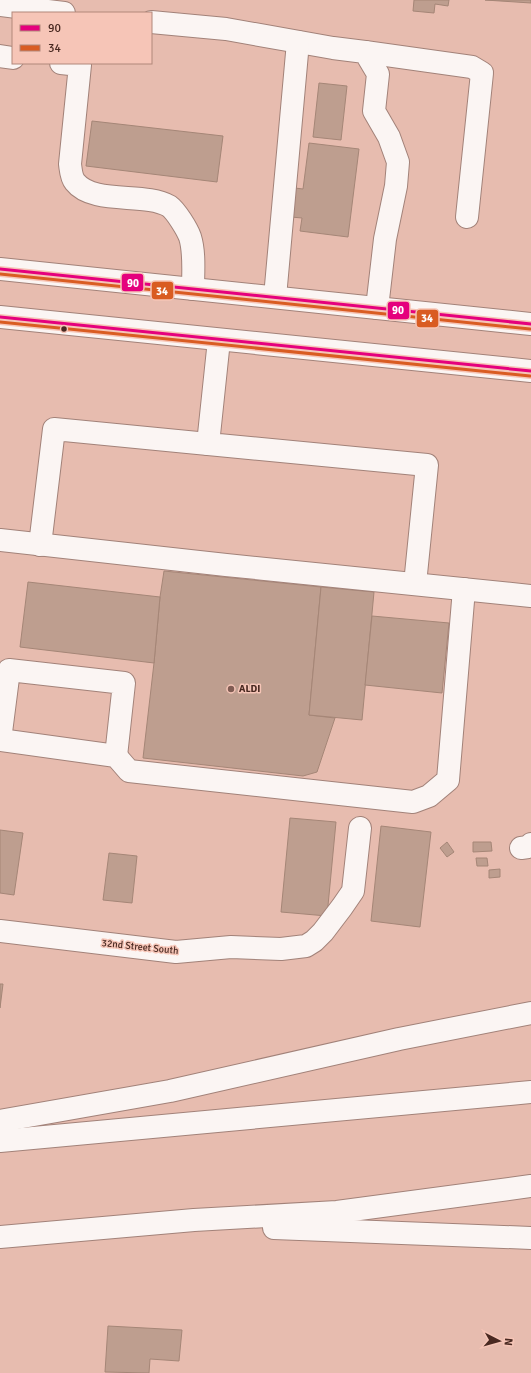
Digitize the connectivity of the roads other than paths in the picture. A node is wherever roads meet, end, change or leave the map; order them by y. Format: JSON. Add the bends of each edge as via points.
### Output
{"nodes":[{"id":1,"x":0,"y":5,"type":"edge"},
{"id":2,"x":56,"y":12,"type":"edge"},
{"id":3,"x":152,"y":22,"type":"edge"},
{"id":4,"x":298,"y":42,"type":"junction"},
{"id":5,"x":365,"y":52,"type":"junction"},
{"id":6,"x":0,"y":56,"type":"edge"},
{"id":7,"x":12,"y":58,"type":"edge"},
{"id":8,"x":70,"y":64,"type":"edge"},
{"id":9,"x":467,"y":218,"type":"dead end"},
{"id":10,"x":0,"y":269,"type":"edge"},
{"id":11,"x":193,"y":289,"type":"junction"},
{"id":12,"x":275,"y":297,"type":"junction"},
{"id":13,"x":377,"y":308,"type":"junction"},
{"id":14,"x":0,"y":318,"type":"edge"},
{"id":15,"x":531,"y":324,"type":"edge"},
{"id":16,"x":218,"y":340,"type":"junction"},
{"id":17,"x":531,"y":371,"type":"edge"},
{"id":18,"x":208,"y":444,"type":"junction"},
{"id":19,"x":0,"y":540,"type":"edge"},
{"id":20,"x":40,"y":545,"type":"junction"},
{"id":21,"x":415,"y":584,"type":"junction"},
{"id":22,"x":464,"y":589,"type":"junction"},
{"id":23,"x":531,"y":596,"type":"edge"},
{"id":24,"x":0,"y":740,"type":"edge"},
{"id":25,"x":116,"y":756,"type":"junction"},
{"id":26,"x":360,"y":828,"type":"dead end"},
{"id":27,"x":0,"y":931,"type":"edge"},
{"id":28,"x":531,"y":1013,"type":"edge"},
{"id":29,"x":531,"y":1092,"type":"edge"},
{"id":30,"x":0,"y":1121,"type":"edge"},
{"id":31,"x":0,"y":1141,"type":"edge"},
{"id":32,"x":531,"y":1186,"type":"edge"},
{"id":33,"x":194,"y":1220,"type":"junction"},
{"id":34,"x":0,"y":1237,"type":"edge"},
{"id":35,"x":531,"y":1238,"type":"edge"}],
"edges":[{"from":1,"to":2,"type":"main road"},
{"from":3,"to":4,"type":"main road","via":[[226,29]]},
{"from":4,"to":5,"type":"main road"},
{"from":4,"to":12,"type":"main road"},
{"from":5,"to":9,"type":"main road","via":[[472,67],[482,73]]},
{"from":5,"to":13,"type":"main road","via":[[378,74],[374,111],[389,137],[398,162]]},
{"from":6,"to":7,"type":"main road"},
{"from":8,"to":11,"type":"main road","via":[[80,65],[70,164],[75,182],[86,190],[100,194],[157,202],[170,207],[180,218],[190,237]]},
{"from":10,"to":11,"type":"main road"},
{"from":11,"to":12,"type":"main road"},
{"from":12,"to":13,"type":"main road"},
{"from":13,"to":15,"type":"main road"},
{"from":14,"to":16,"type":"main road"},
{"from":16,"to":17,"type":"main road"},
{"from":16,"to":18,"type":"main road"},
{"from":18,"to":20,"type":"main road","via":[[54,429]]},
{"from":18,"to":21,"type":"main road","via":[[427,465]]},
{"from":19,"to":20,"type":"main road"},
{"from":20,"to":21,"type":"main road"},
{"from":21,"to":22,"type":"main road"},
{"from":22,"to":23,"type":"main road"},
{"from":22,"to":25,"type":"main road","via":[[448,780],[429,796],[413,802],[129,771]]},
{"from":24,"to":25,"type":"main road"},
{"from":24,"to":25,"type":"main road","via":[[9,670],[124,683]]},
{"from":26,"to":27,"type":"main road","name":"32nd Street South","via":[[353,891],[323,932],[306,946],[281,949],[231,947],[176,952]]},
{"from":28,"to":30,"type":"main road","via":[[399,1039],[170,1091]]},
{"from":29,"to":31,"type":"main road"},
{"from":32,"to":33,"type":"main road","via":[[338,1212]]},
{"from":33,"to":34,"type":"main road"},
{"from":33,"to":35,"type":"main road","via":[[283,1229]]}]}
